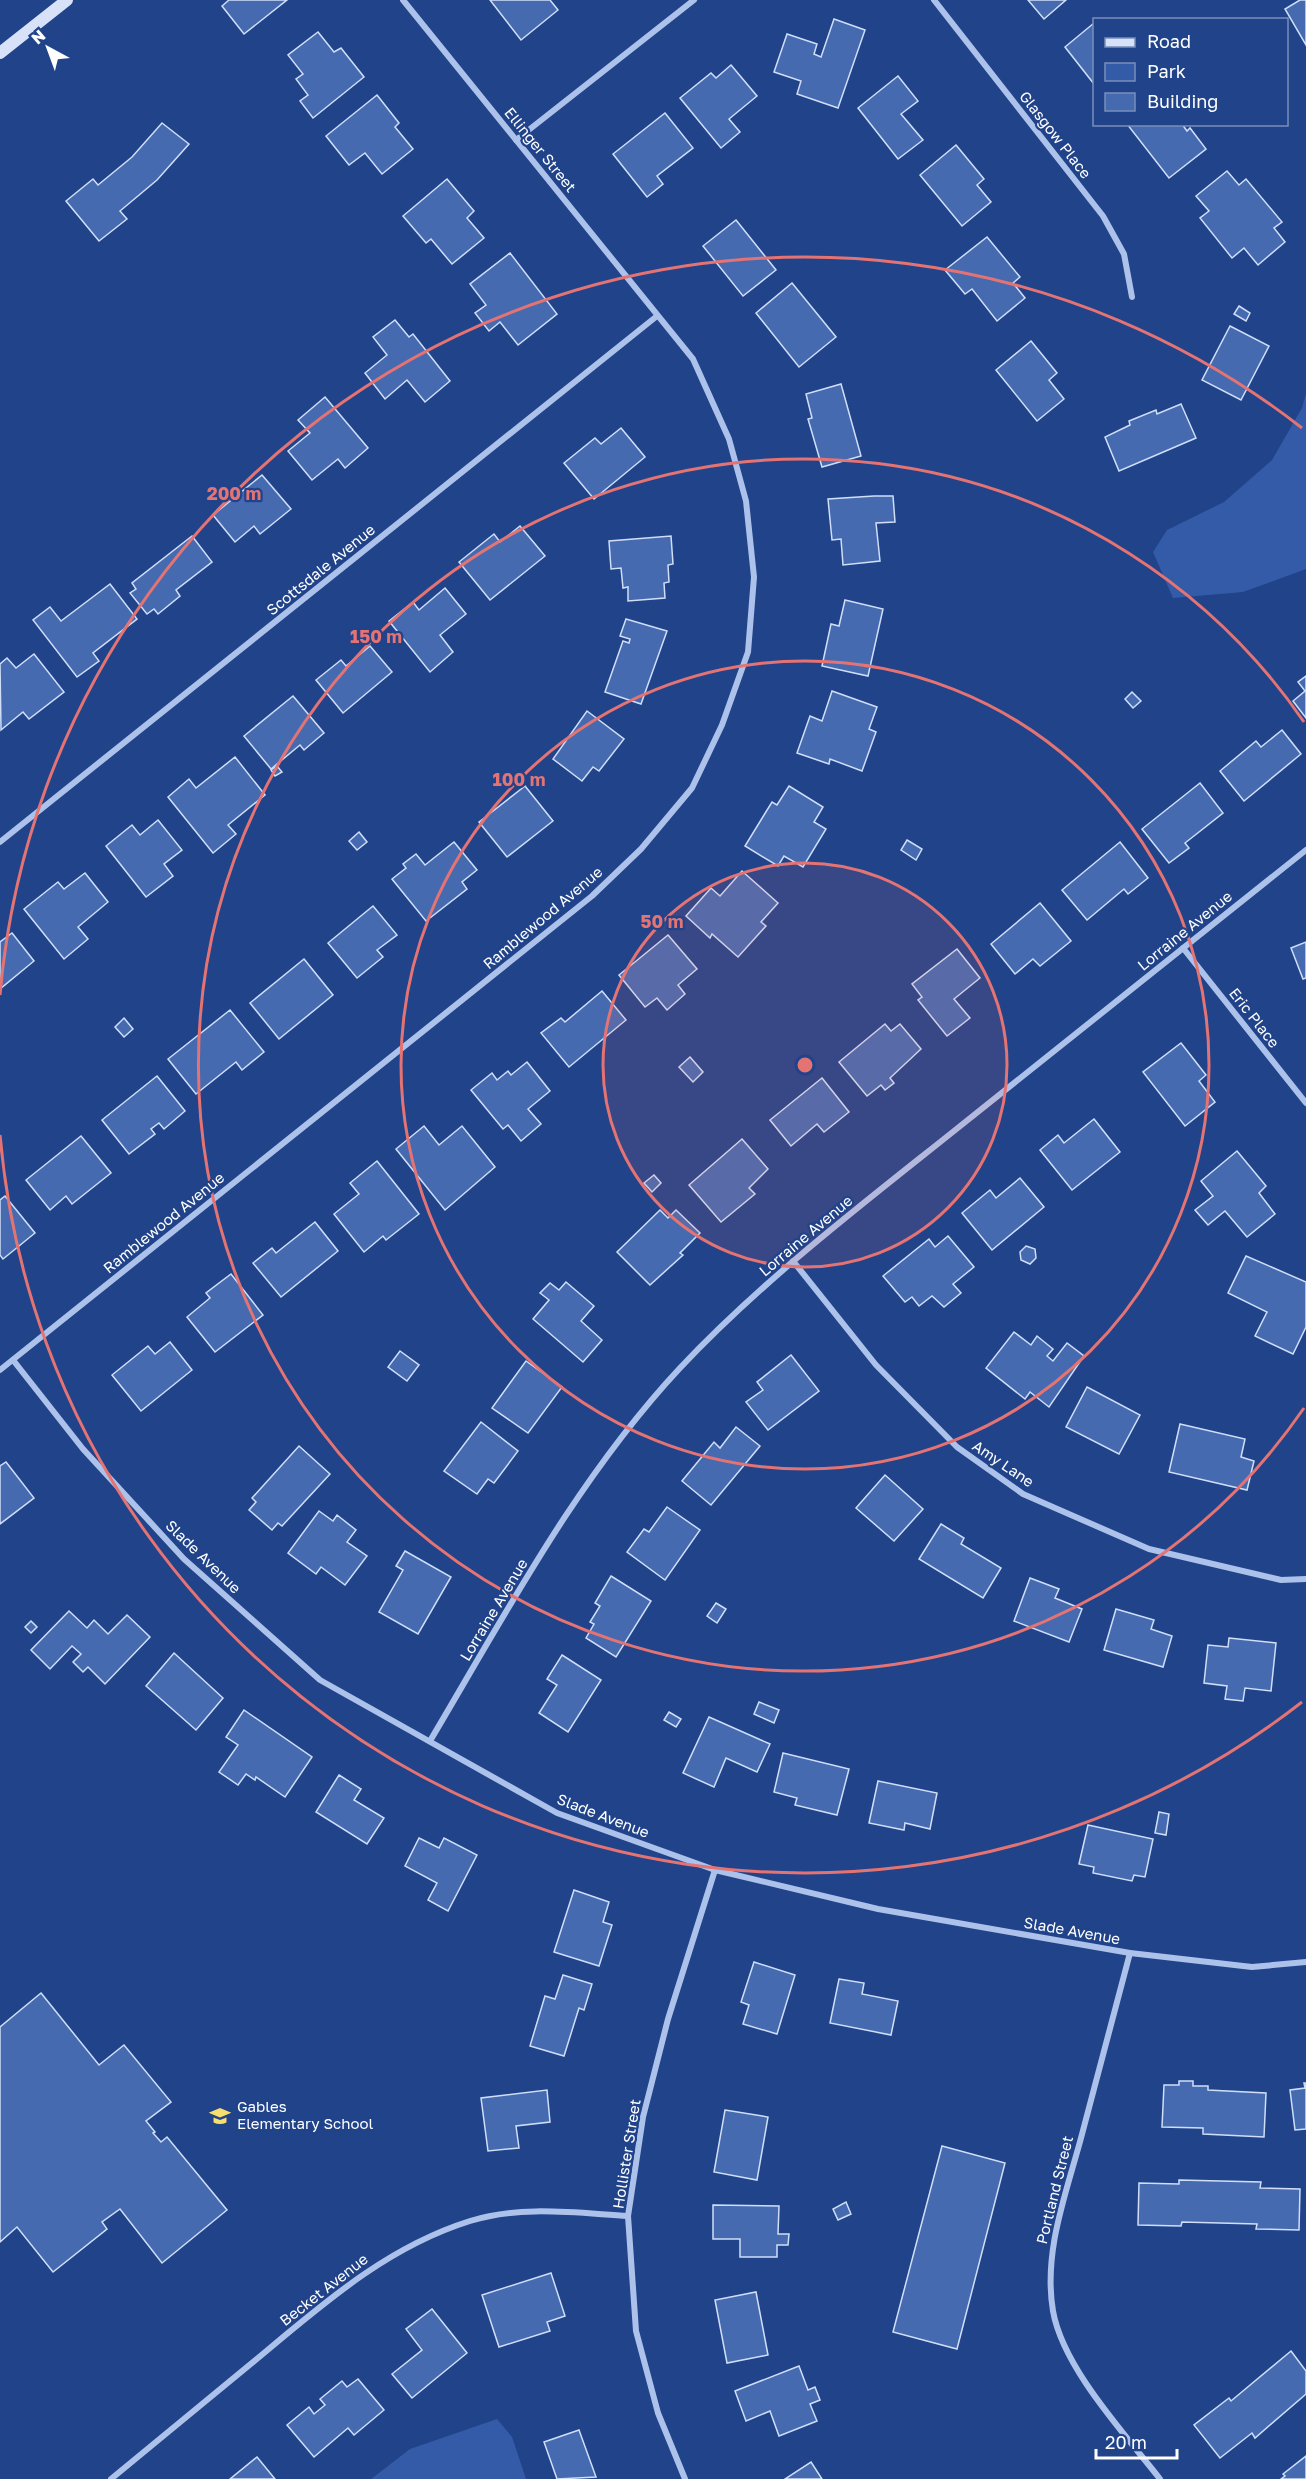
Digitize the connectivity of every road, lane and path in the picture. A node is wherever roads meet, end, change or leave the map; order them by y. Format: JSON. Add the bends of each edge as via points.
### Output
{"nodes":[{"id":1,"x":67,"y":0,"type":"edge"},
{"id":2,"x":403,"y":0,"type":"edge"},
{"id":3,"x":694,"y":0,"type":"edge"},
{"id":4,"x":934,"y":0,"type":"edge"},
{"id":5,"x":0,"y":53,"type":"edge"},
{"id":6,"x":516,"y":140,"type":"junction"},
{"id":7,"x":1132,"y":297,"type":"dead end"},
{"id":8,"x":657,"y":316,"type":"junction"},
{"id":9,"x":0,"y":842,"type":"edge"},
{"id":10,"x":1306,"y":850,"type":"edge"},
{"id":11,"x":1183,"y":948,"type":"junction"},
{"id":12,"x":1306,"y":1103,"type":"edge"},
{"id":13,"x":793,"y":1261,"type":"junction"},
{"id":14,"x":13,"y":1360,"type":"junction"},
{"id":15,"x":0,"y":1370,"type":"edge"},
{"id":16,"x":1306,"y":1579,"type":"edge"},
{"id":17,"x":430,"y":1741,"type":"junction"},
{"id":18,"x":715,"y":1870,"type":"junction"},
{"id":19,"x":1130,"y":1953,"type":"junction"},
{"id":20,"x":1306,"y":1962,"type":"edge"},
{"id":21,"x":628,"y":2216,"type":"junction"},
{"id":22,"x":111,"y":2479,"type":"edge"},
{"id":23,"x":686,"y":2479,"type":"edge"},
{"id":24,"x":1160,"y":2479,"type":"edge"}],
"edges":[{"from":1,"to":5,"type":"main road"},
{"from":2,"to":6,"type":"street","name":"Ellinger Street"},
{"from":3,"to":6,"type":"street"},
{"from":4,"to":7,"type":"street","name":"Glasgow Place","via":[[1103,216],[1124,254]]},
{"from":6,"to":8,"type":"street","name":"Ellinger Street"},
{"from":8,"to":9,"type":"street","name":"Scottsdale Avenue"},
{"from":8,"to":14,"type":"street","name":"Ramblewood Avenue","via":[[693,359],[729,439],[746,501],[754,577],[748,652],[722,725],[692,788],[641,849],[592,896]]},
{"from":10,"to":11,"type":"street","name":"Lorraine Avenue"},
{"from":11,"to":12,"type":"street","name":"Eric Place"},
{"from":11,"to":13,"type":"street","name":"Lorraine Avenue"},
{"from":13,"to":16,"type":"street","name":"Amy Lane","via":[[876,1365],[957,1448],[1023,1494],[1149,1549],[1281,1580]]},
{"from":13,"to":17,"type":"street","name":"Lorraine Avenue","via":[[679,1369],[636,1419],[519,1588]]},
{"from":14,"to":15,"type":"street","name":"Ramblewood Avenue"},
{"from":14,"to":17,"type":"street","name":"Slade Avenue","via":[[83,1449],[184,1559],[320,1680]]},
{"from":17,"to":18,"type":"street","name":"Slade Avenue","via":[[557,1813]]},
{"from":18,"to":19,"type":"street","name":"Slade Avenue","via":[[878,1909]]},
{"from":18,"to":21,"type":"street","name":"Hollister Street","via":[[668,2019],[643,2117]]},
{"from":19,"to":20,"type":"street","name":"Slade Avenue","via":[[1252,1967]]},
{"from":19,"to":24,"type":"street","name":"Portland Street","via":[[1058,2223],[1050,2269],[1053,2312],[1062,2339],[1081,2375]]},
{"from":21,"to":22,"type":"street","name":"Becket Avenue","via":[[531,2211],[472,2220],[423,2239],[372,2267],[329,2299]]},
{"from":21,"to":23,"type":"street","name":"Hollister Street","via":[[636,2331],[658,2413]]}]}
